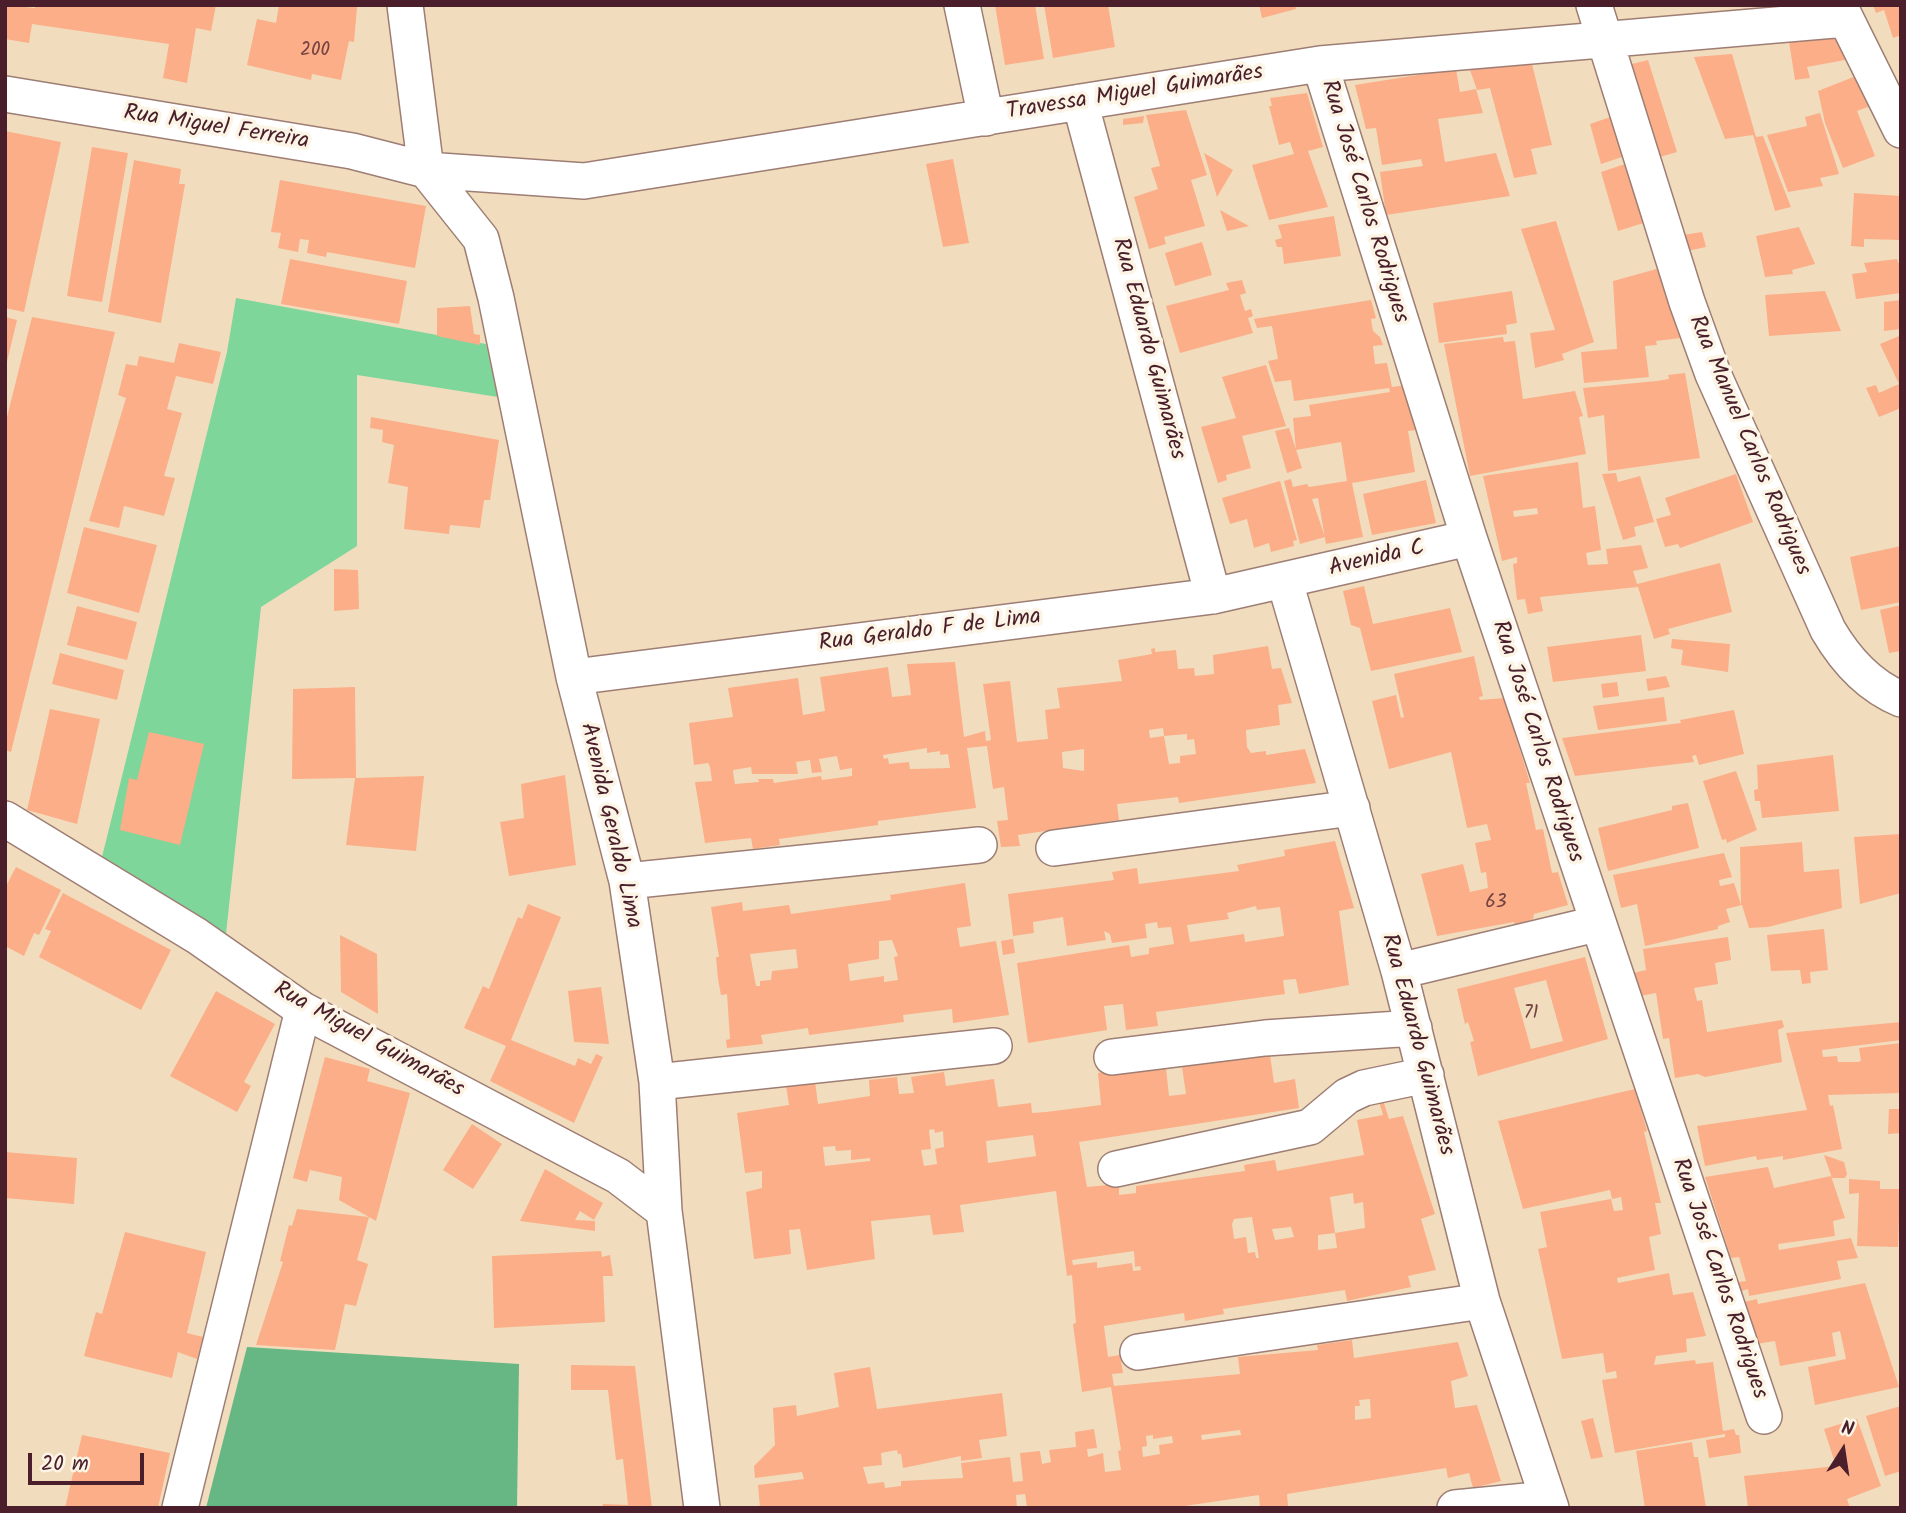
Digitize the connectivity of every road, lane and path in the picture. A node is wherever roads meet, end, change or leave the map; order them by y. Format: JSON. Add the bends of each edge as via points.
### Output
{"nodes":[{"id":1,"x":405,"y":5,"type":"edge"},
{"id":2,"x":962,"y":5,"type":"edge"},
{"id":3,"x":1594,"y":5,"type":"edge"},
{"id":4,"x":1842,"y":12,"type":"edge"},
{"id":5,"x":1606,"y":42,"type":"junction"},
{"id":6,"x":1320,"y":64,"type":"junction"},
{"id":7,"x":5,"y":94,"type":"edge"},
{"id":8,"x":1080,"y":102,"type":"junction"},
{"id":9,"x":986,"y":118,"type":"junction"},
{"id":10,"x":1901,"y":130,"type":"edge"},
{"id":11,"x":426,"y":170,"type":"junction"},
{"id":12,"x":1469,"y":538,"type":"junction"},
{"id":13,"x":1285,"y":582,"type":"junction"},
{"id":14,"x":1213,"y":596,"type":"junction"},
{"id":15,"x":574,"y":677,"type":"junction"},
{"id":16,"x":1901,"y":699,"type":"edge"},
{"id":17,"x":1352,"y":808,"type":"junction"},
{"id":18,"x":5,"y":819,"type":"edge"},
{"id":19,"x":979,"y":845,"type":"dead end"},
{"id":20,"x":1054,"y":848,"type":"dead end"},
{"id":21,"x":627,"y":881,"type":"junction"},
{"id":22,"x":1596,"y":924,"type":"junction"},
{"id":23,"x":1399,"y":971,"type":"junction"},
{"id":24,"x":303,"y":1010,"type":"junction"},
{"id":25,"x":1414,"y":1028,"type":"junction"},
{"id":26,"x":993,"y":1046,"type":"dead end"},
{"id":27,"x":1112,"y":1057,"type":"dead end"},
{"id":28,"x":1426,"y":1075,"type":"junction"},
{"id":29,"x":657,"y":1082,"type":"junction"},
{"id":30,"x":1116,"y":1169,"type":"dead end"},
{"id":31,"x":663,"y":1211,"type":"junction"},
{"id":32,"x":1482,"y":1301,"type":"junction"},
{"id":33,"x":1138,"y":1353,"type":"dead end"},
{"id":34,"x":1765,"y":1416,"type":"dead end"},
{"id":35,"x":1549,"y":1503,"type":"edge"},
{"id":36,"x":180,"y":1508,"type":"edge"},
{"id":37,"x":702,"y":1508,"type":"edge"},
{"id":38,"x":1455,"y":1508,"type":"edge"}],
"edges":[{"from":1,"to":11,"type":"street"},
{"from":2,"to":9,"type":"street"},
{"from":3,"to":5,"type":"street","name":"Rua Manuel Carlos Rodrigues"},
{"from":4,"to":5,"type":"street","name":"Travessa Miguel Guimarães"},
{"from":4,"to":10,"type":"street"},
{"from":5,"to":6,"type":"street","name":"Travessa Miguel Guimarães"},
{"from":5,"to":16,"type":"street","name":"Rua Manuel Carlos Rodrigues","via":[[1709,362],[1828,630],[1843,655],[1884,692]]},
{"from":6,"to":8,"type":"street","name":"Travessa Miguel Guimarães"},
{"from":6,"to":12,"type":"street","name":"Rua José Carlos Rodrigues"},
{"from":7,"to":11,"type":"street","name":"Rua Miguel Ferreira","via":[[352,151]]},
{"from":8,"to":9,"type":"street","name":"Travessa Miguel Guimarães"},
{"from":8,"to":14,"type":"street","name":"Rua Eduardo Guimarães"},
{"from":9,"to":11,"type":"street","name":"Travessa Miguel Guimarães","via":[[584,181]]},
{"from":11,"to":15,"type":"street","name":"Avenida Geraldo Lima","via":[[481,240]]},
{"from":12,"to":13,"type":"street","name":"Avenida C"},
{"from":12,"to":22,"type":"street","name":"Rua José Carlos Rodrigues"},
{"from":13,"to":14,"type":"street","name":"Rua Geraldo F de Lima"},
{"from":13,"to":17,"type":"street","name":"Rua Eduardo Guimarães"},
{"from":14,"to":15,"type":"street","name":"Rua Geraldo F de Lima"},
{"from":15,"to":21,"type":"street","name":"Avenida Geraldo Lima"},
{"from":17,"to":20,"type":"street"},
{"from":17,"to":23,"type":"street","name":"Rua Eduardo Guimarães"},
{"from":18,"to":24,"type":"street","name":"Rua Miguel Guimarães","via":[[197,936]]},
{"from":19,"to":21,"type":"street"},
{"from":21,"to":29,"type":"street","name":"Avenida Geraldo Lima"},
{"from":22,"to":23,"type":"street"},
{"from":22,"to":34,"type":"street","name":"Rua José Carlos Rodrigues"},
{"from":23,"to":25,"type":"street","name":"Rua Eduardo Guimarães"},
{"from":24,"to":31,"type":"street","name":"Rua Miguel Guimarães","via":[[618,1176]]},
{"from":24,"to":36,"type":"street"},
{"from":25,"to":27,"type":"street","via":[[1265,1038]]},
{"from":25,"to":28,"type":"street","name":"Rua Eduardo Guimarães"},
{"from":26,"to":29,"type":"street"},
{"from":28,"to":30,"type":"street","via":[[1364,1088],[1310,1127]]},
{"from":28,"to":32,"type":"street","name":"Rua Eduardo Guimarães"},
{"from":29,"to":31,"type":"street","name":"Avenida Geraldo Lima"},
{"from":31,"to":37,"type":"street","name":"Avenida Geraldo Lima"},
{"from":32,"to":33,"type":"street"},
{"from":32,"to":35,"type":"street","name":"Rua Eduardo Guimarães"},
{"from":35,"to":38,"type":"street"}]}
